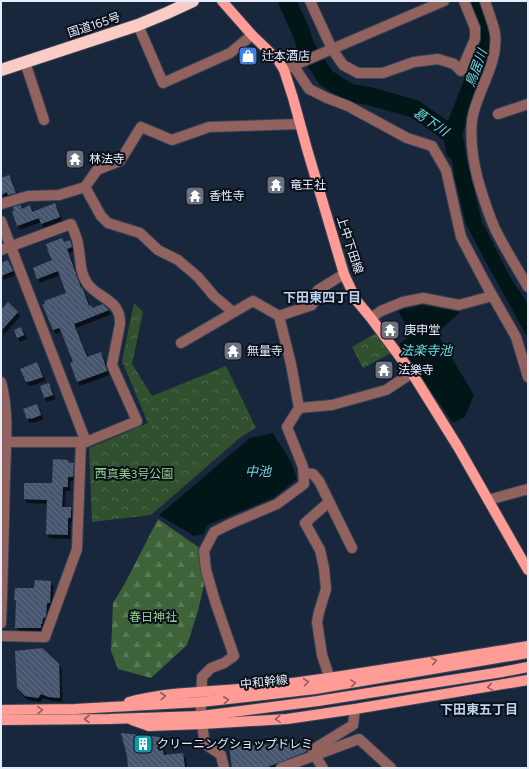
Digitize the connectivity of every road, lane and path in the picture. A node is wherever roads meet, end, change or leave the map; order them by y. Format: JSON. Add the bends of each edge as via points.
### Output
{"nodes":[{"id":1,"x":193,"y":1,"type":"edge"},
{"id":2,"x":222,"y":1,"type":"edge"},
{"id":3,"x":310,"y":1,"type":"edge"},
{"id":4,"x":444,"y":1,"type":"edge"},
{"id":5,"x":464,"y":1,"type":"edge"},
{"id":6,"x":485,"y":1,"type":"edge"},
{"id":7,"x":138,"y":25,"type":"junction"},
{"id":8,"x":252,"y":35,"type":"junction"},
{"id":9,"x":332,"y":49,"type":"junction"},
{"id":10,"x":24,"y":62,"type":"junction"},
{"id":11,"x":293,"y":65,"type":"junction"},
{"id":12,"x":1,"y":70,"type":"edge"},
{"id":13,"x":284,"y":70,"type":"junction"},
{"id":14,"x":528,"y":104,"type":"edge"},
{"id":15,"x":498,"y":114,"type":"dead end"},
{"id":16,"x":44,"y":120,"type":"dead end"},
{"id":17,"x":300,"y":124,"type":"junction"},
{"id":18,"x":86,"y":187,"type":"junction"},
{"id":19,"x":1,"y":204,"type":"edge"},
{"id":20,"x":1,"y":221,"type":"edge"},
{"id":21,"x":6,"y":248,"type":"edge"},
{"id":22,"x":344,"y":274,"type":"junction"},
{"id":23,"x":528,"y":287,"type":"edge"},
{"id":24,"x":492,"y":296,"type":"junction"},
{"id":25,"x":233,"y":312,"type":"junction"},
{"id":26,"x":279,"y":316,"type":"junction"},
{"id":27,"x":371,"y":318,"type":"junction"},
{"id":28,"x":181,"y":343,"type":"dead end"},
{"id":29,"x":412,"y":373,"type":"junction"},
{"id":30,"x":528,"y":377,"type":"edge"},
{"id":31,"x":1,"y":382,"type":"edge"},
{"id":32,"x":299,"y":408,"type":"junction"},
{"id":33,"x":3,"y":442,"type":"edge"},
{"id":34,"x":84,"y":442,"type":"junction"},
{"id":35,"x":304,"y":473,"type":"junction"},
{"id":36,"x":528,"y":489,"type":"edge"},
{"id":37,"x":488,"y":500,"type":"junction"},
{"id":38,"x":329,"y":502,"type":"junction"},
{"id":39,"x":352,"y":548,"type":"dead end"},
{"id":40,"x":528,"y":570,"type":"edge"},
{"id":41,"x":1,"y":623,"type":"edge"},
{"id":42,"x":1,"y":636,"type":"edge"},
{"id":43,"x":528,"y":646,"type":"edge"},
{"id":44,"x":528,"y":653,"type":"edge"},
{"id":45,"x":528,"y":667,"type":"edge"},
{"id":46,"x":330,"y":679,"type":"junction"},
{"id":47,"x":528,"y":680,"type":"edge"},
{"id":48,"x":202,"y":691,"type":"junction"},
{"id":49,"x":201,"y":702,"type":"junction"},
{"id":50,"x":111,"y":707,"type":"junction"},
{"id":51,"x":354,"y":709,"type":"junction"},
{"id":52,"x":1,"y":710,"type":"edge"},
{"id":53,"x":1,"y":720,"type":"edge"},
{"id":54,"x":201,"y":720,"type":"junction"},
{"id":55,"x":315,"y":756,"type":"junction"},
{"id":56,"x":321,"y":767,"type":"edge"},
{"id":57,"x":224,"y":768,"type":"edge"},
{"id":58,"x":281,"y":768,"type":"edge"},
{"id":59,"x":391,"y":768,"type":"edge"}],
"edges":[{"from":1,"to":7,"type":"highway","name":"国道165号"},
{"from":2,"to":8,"type":"main road","name":"上中下田線"},
{"from":3,"to":9,"type":"street"},
{"from":4,"to":9,"type":"street"},
{"from":5,"to":9,"type":"street","via":[[475,28],[475,39],[461,71],[454,64],[438,59],[414,62],[383,73],[358,73],[343,65]]},
{"from":6,"to":23,"type":"street","via":[[495,32],[495,47],[472,120],[475,167],[495,228]]},
{"from":7,"to":8,"type":"street","via":[[162,84],[230,53]]},
{"from":7,"to":10,"type":"highway","name":"国道165号"},
{"from":8,"to":13,"type":"main road","name":"上中下田線","via":[[278,60]]},
{"from":9,"to":11,"type":"street"},
{"from":10,"to":12,"type":"highway","name":"国道165号"},
{"from":10,"to":16,"type":"street"},
{"from":11,"to":13,"type":"street"},
{"from":11,"to":24,"type":"street","via":[[309,89],[348,106],[407,138],[432,146],[446,170],[461,237]]},
{"from":13,"to":17,"type":"main road","name":"上中下田線"},
{"from":14,"to":15,"type":"street"},
{"from":17,"to":18,"type":"street","via":[[208,128],[172,140],[141,128],[120,161],[97,170]]},
{"from":17,"to":22,"type":"main road","name":"上中下田線"},
{"from":18,"to":19,"type":"street","via":[[59,195],[28,196]]},
{"from":18,"to":25,"type":"street","via":[[101,216],[108,223],[140,233],[158,250],[178,260]]},
{"from":20,"to":21,"type":"street"},
{"from":21,"to":34,"type":"street"},
{"from":21,"to":34,"type":"street","via":[[71,224],[78,243],[84,278],[93,290],[110,301],[118,311],[120,324],[112,365],[137,421]]},
{"from":22,"to":26,"type":"street","via":[[318,290],[312,305]]},
{"from":22,"to":27,"type":"main road","name":"上中下田線","via":[[356,300]]},
{"from":24,"to":27,"type":"street","via":[[459,305],[417,299],[381,311]]},
{"from":24,"to":30,"type":"street","via":[[516,337]]},
{"from":25,"to":26,"type":"street","via":[[253,301]]},
{"from":25,"to":28,"type":"street"},
{"from":26,"to":32,"type":"street","via":[[292,364]]},
{"from":27,"to":29,"type":"main road","name":"上中下田線"},
{"from":29,"to":32,"type":"street","via":[[386,390],[332,404]]},
{"from":29,"to":37,"type":"main road","name":"上中下田線"},
{"from":31,"to":33,"type":"street","via":[[6,405]]},
{"from":32,"to":35,"type":"street","via":[[287,427]]},
{"from":33,"to":34,"type":"street"},
{"from":33,"to":41,"type":"street","via":[[4,560]]},
{"from":34,"to":42,"type":"street","via":[[77,549],[45,637]]},
{"from":35,"to":38,"type":"street","via":[[313,474]]},
{"from":35,"to":48,"type":"street","via":[[304,484],[277,504],[214,532],[204,551],[206,570],[218,613],[234,656],[211,668],[202,677]]},
{"from":36,"to":37,"type":"street"},
{"from":37,"to":40,"type":"main road","name":"上中下田線"},
{"from":38,"to":39,"type":"street"},
{"from":38,"to":46,"type":"street","via":[[305,523],[320,550],[324,568],[326,590],[317,622],[322,655]]},
{"from":46,"to":43,"type":"main road","one_way":true},
{"from":49,"to":44,"type":"main road","name":"中和幹線","one_way":true,"via":[[315,689]]},
{"from":45,"to":54,"type":"main road"},
{"from":48,"to":46,"type":"main road","one_way":true},
{"from":47,"to":51,"type":"main road","one_way":true},
{"from":48,"to":49,"type":"street"},
{"from":50,"to":48,"type":"main road","one_way":true,"via":[[146,697]]},
{"from":49,"to":50,"type":"main road","name":"中和幹線"},
{"from":49,"to":54,"type":"street"},
{"from":52,"to":50,"type":"main road","name":"中和幹線","one_way":true},
{"from":51,"to":54,"type":"main road","one_way":true,"via":[[287,719]]},
{"from":51,"to":55,"type":"street","via":[[353,725],[317,747],[313,752]]},
{"from":54,"to":53,"type":"main road","one_way":true,"via":[[149,726],[126,718]]},
{"from":54,"to":57,"type":"street","via":[[206,744],[221,755]]},
{"from":55,"to":56,"type":"street"},
{"from":55,"to":58,"type":"street"},
{"from":55,"to":59,"type":"street","via":[[359,739]]}]}
